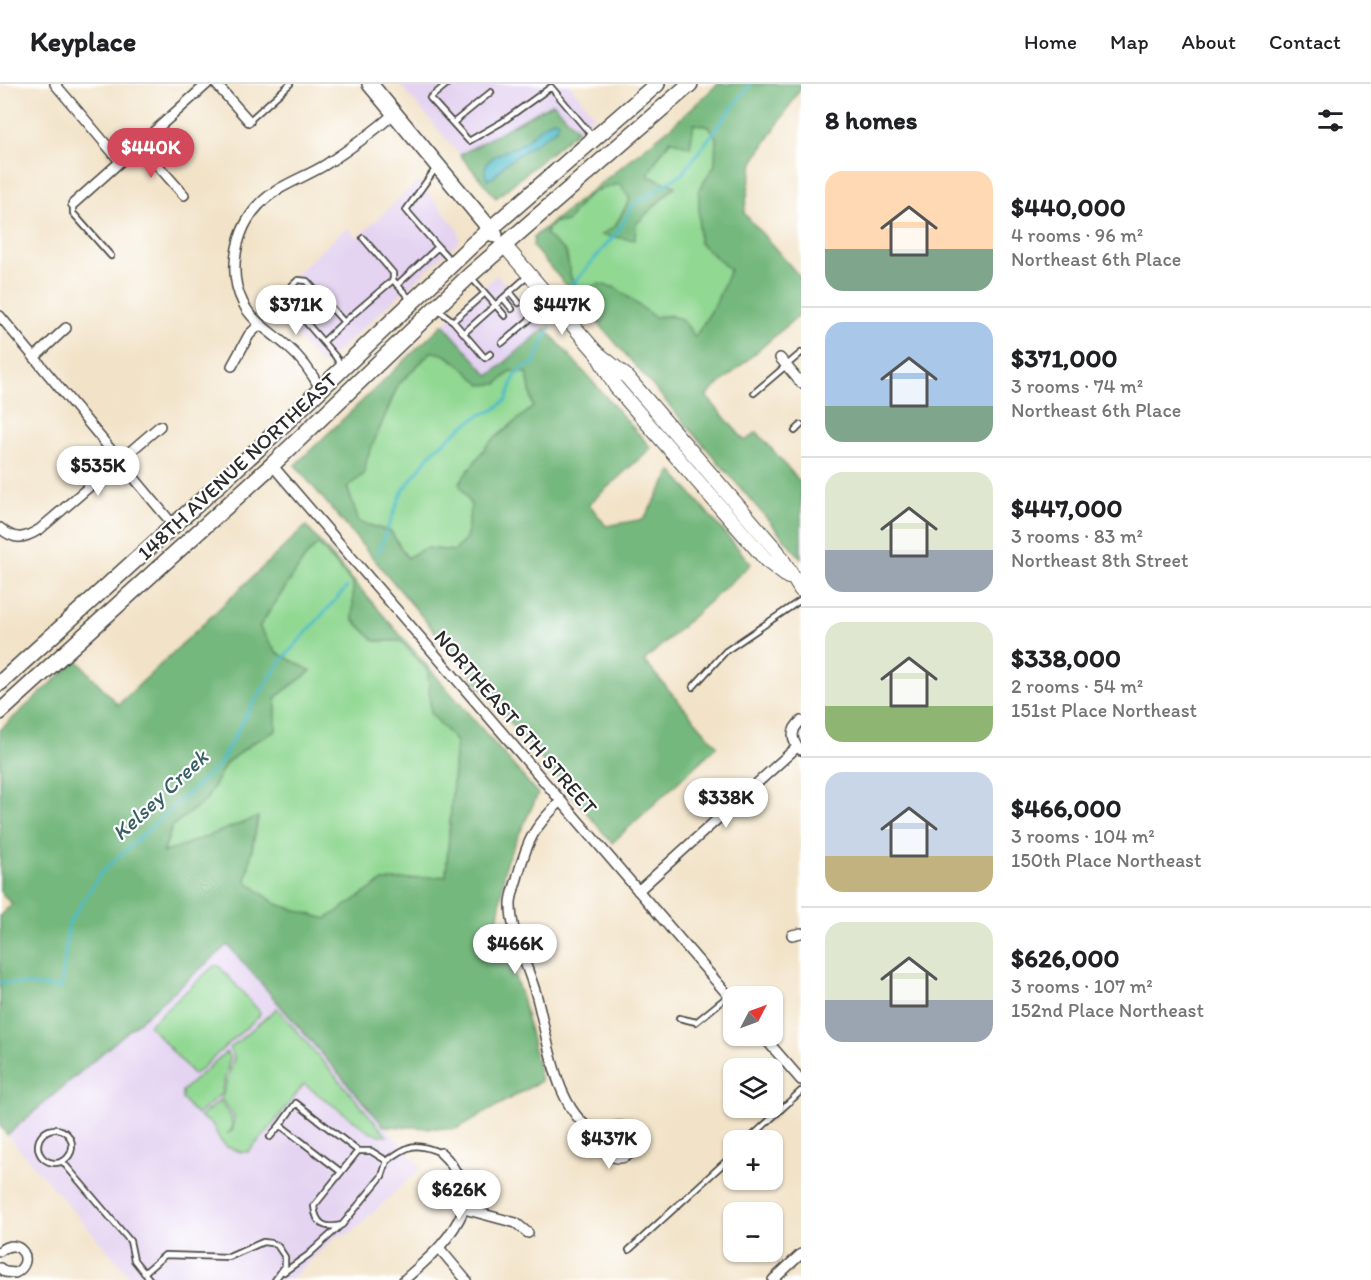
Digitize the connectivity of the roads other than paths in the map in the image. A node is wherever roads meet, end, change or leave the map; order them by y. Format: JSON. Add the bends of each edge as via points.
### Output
{"nodes":[{"id":1,"x":55,"y":84,"type":"edge"},
{"id":2,"x":207,"y":84,"type":"edge"},
{"id":3,"x":216,"y":84,"type":"edge"},
{"id":4,"x":290,"y":84,"type":"edge"},
{"id":5,"x":370,"y":84,"type":"edge"},
{"id":6,"x":447,"y":84,"type":"edge"},
{"id":7,"x":657,"y":84,"type":"edge"},
{"id":8,"x":664,"y":84,"type":"edge"},
{"id":9,"x":690,"y":84,"type":"edge"},
{"id":10,"x":490,"y":92,"type":"dead end"},
{"id":11,"x":673,"y":99,"type":"junction"},
{"id":12,"x":395,"y":113,"type":"junction"},
{"id":13,"x":249,"y":121,"type":"joint"},
{"id":14,"x":453,"y":123,"type":"junction"},
{"id":15,"x":595,"y":139,"type":"junction"},
{"id":16,"x":140,"y":144,"type":"junction"},
{"id":17,"x":120,"y":161,"type":"junction"},
{"id":18,"x":438,"y":166,"type":"junction"},
{"id":19,"x":184,"y":195,"type":"dead end"},
{"id":20,"x":73,"y":204,"type":"joint"},
{"id":21,"x":490,"y":229,"type":"junction"},
{"id":22,"x":363,"y":238,"type":"dead end"},
{"id":23,"x":503,"y":244,"type":"junction"},
{"id":24,"x":438,"y":247,"type":"junction"},
{"id":25,"x":111,"y":256,"type":"dead end"},
{"id":26,"x":453,"y":263,"type":"junction"},
{"id":27,"x":470,"y":275,"type":"junction"},
{"id":28,"x":530,"y":275,"type":"junction"},
{"id":29,"x":393,"y":280,"type":"junction"},
{"id":30,"x":397,"y":285,"type":"junction"},
{"id":31,"x":510,"y":292,"type":"junction"},
{"id":32,"x":485,"y":293,"type":"junction"},
{"id":33,"x":503,"y":298,"type":"junction"},
{"id":34,"x":552,"y":301,"type":"junction"},
{"id":35,"x":412,"y":302,"type":"junction"},
{"id":36,"x":519,"y":303,"type":"dead end"},
{"id":37,"x":496,"y":305,"type":"junction"},
{"id":38,"x":435,"y":307,"type":"junction"},
{"id":39,"x":512,"y":309,"type":"dead end"},
{"id":40,"x":528,"y":312,"type":"dead end"},
{"id":41,"x":505,"y":315,"type":"dead end"},
{"id":42,"x":0,"y":316,"type":"edge"},
{"id":43,"x":532,"y":317,"type":"junction"},
{"id":44,"x":520,"y":318,"type":"dead end"},
{"id":45,"x":453,"y":321,"type":"junction"},
{"id":46,"x":344,"y":322,"type":"junction"},
{"id":47,"x":260,"y":324,"type":"junction"},
{"id":48,"x":525,"y":324,"type":"junction"},
{"id":49,"x":513,"y":325,"type":"dead end"},
{"id":50,"x":66,"y":328,"type":"dead end"},
{"id":51,"x":518,"y":330,"type":"junction"},
{"id":52,"x":464,"y":333,"type":"junction"},
{"id":53,"x":323,"y":342,"type":"junction"},
{"id":54,"x":502,"y":343,"type":"dead end"},
{"id":55,"x":801,"y":353,"type":"edge"},
{"id":56,"x":490,"y":354,"type":"dead end"},
{"id":57,"x":35,"y":357,"type":"junction"},
{"id":58,"x":783,"y":362,"type":"junction"},
{"id":59,"x":232,"y":366,"type":"dead end"},
{"id":60,"x":343,"y":369,"type":"junction"},
{"id":61,"x":801,"y":383,"type":"edge"},
{"id":62,"x":321,"y":390,"type":"junction"},
{"id":63,"x":754,"y":393,"type":"dead end"},
{"id":64,"x":324,"y":414,"type":"junction"},
{"id":65,"x":801,"y":425,"type":"edge"},
{"id":66,"x":160,"y":426,"type":"dead end"},
{"id":67,"x":795,"y":431,"type":"dead end"},
{"id":68,"x":118,"y":461,"type":"junction"},
{"id":69,"x":272,"y":465,"type":"junction"},
{"id":70,"x":174,"y":526,"type":"junction"},
{"id":71,"x":0,"y":528,"type":"edge"},
{"id":72,"x":798,"y":586,"type":"edge"},
{"id":73,"x":801,"y":600,"type":"edge"},
{"id":74,"x":0,"y":683,"type":"edge"},
{"id":75,"x":693,"y":687,"type":"dead end"},
{"id":76,"x":0,"y":712,"type":"edge"},
{"id":77,"x":801,"y":720,"type":"edge"},
{"id":78,"x":799,"y":749,"type":"edge"},
{"id":79,"x":561,"y":801,"type":"junction"},
{"id":80,"x":638,"y":891,"type":"junction"},
{"id":81,"x":723,"y":990,"type":"edge"},
{"id":82,"x":723,"y":1004,"type":"edge"},
{"id":83,"x":679,"y":1018,"type":"dead end"},
{"id":84,"x":772,"y":1046,"type":"edge"},
{"id":85,"x":801,"y":1080,"type":"edge"},
{"id":86,"x":801,"y":1091,"type":"edge"},
{"id":87,"x":280,"y":1125,"type":"junction"},
{"id":88,"x":759,"y":1130,"type":"edge"},
{"id":89,"x":270,"y":1137,"type":"dead end"},
{"id":90,"x":604,"y":1137,"type":"dead end"},
{"id":91,"x":358,"y":1151,"type":"junction"},
{"id":92,"x":441,"y":1153,"type":"joint"},
{"id":93,"x":62,"y":1161,"type":"junction"},
{"id":94,"x":387,"y":1161,"type":"junction"},
{"id":95,"x":723,"y":1164,"type":"edge"},
{"id":96,"x":341,"y":1172,"type":"junction"},
{"id":97,"x":464,"y":1209,"type":"junction"},
{"id":98,"x":342,"y":1225,"type":"junction"},
{"id":99,"x":528,"y":1233,"type":"dead end"},
{"id":100,"x":440,"y":1249,"type":"junction"},
{"id":101,"x":629,"y":1250,"type":"dead end"},
{"id":102,"x":0,"y":1251,"type":"edge"},
{"id":103,"x":801,"y":1254,"type":"edge"},
{"id":104,"x":0,"y":1268,"type":"edge"},
{"id":105,"x":144,"y":1273,"type":"junction"},
{"id":106,"x":280,"y":1275,"type":"junction"},
{"id":107,"x":150,"y":1280,"type":"edge"},
{"id":108,"x":275,"y":1280,"type":"edge"},
{"id":109,"x":404,"y":1280,"type":"edge"},
{"id":110,"x":466,"y":1280,"type":"edge"},
{"id":111,"x":773,"y":1280,"type":"edge"}],
"edges":[{"from":1,"to":17,"type":"street"},
{"from":2,"to":16,"type":"street"},
{"from":3,"to":13,"type":"street"},
{"from":4,"to":13,"type":"lane"},
{"from":5,"to":12,"type":"main road"},
{"from":6,"to":14,"type":"lane","via":[[430,98]]},
{"from":7,"to":15,"type":"main road","name":"148TH AVENUE NORTHEAST"},
{"from":8,"to":11,"type":"main road","via":[[660,98]]},
{"from":9,"to":11,"type":"main road","name":"148TH AVENUE NORTHEAST"},
{"from":10,"to":14,"type":"lane"},
{"from":11,"to":23,"type":"main road","name":"148TH AVENUE NORTHEAST"},
{"from":12,"to":18,"type":"main road"},
{"from":12,"to":47,"type":"street","via":[[324,166],[275,191],[258,205],[235,251],[236,279],[243,303]]},
{"from":14,"to":15,"type":"lane","via":[[469,141],[551,87]]},
{"from":15,"to":21,"type":"main road","name":"148TH AVENUE NORTHEAST"},
{"from":16,"to":17,"type":"street"},
{"from":16,"to":19,"type":"street"},
{"from":17,"to":20,"type":"street"},
{"from":18,"to":21,"type":"main road"},
{"from":18,"to":24,"type":"lane","via":[[406,210]]},
{"from":20,"to":25,"type":"lane","via":[[73,213]]},
{"from":21,"to":23,"type":"main road"},
{"from":21,"to":26,"type":"main road","name":"148TH AVENUE NORTHEAST"},
{"from":22,"to":29,"type":"lane","via":[[393,273]]},
{"from":23,"to":27,"type":"main road","name":"148TH AVENUE NORTHEAST"},
{"from":23,"to":28,"type":"main road"},
{"from":24,"to":26,"type":"lane"},
{"from":24,"to":30,"type":"lane"},
{"from":26,"to":35,"type":"main road","name":"148TH AVENUE NORTHEAST"},
{"from":27,"to":32,"type":"lane"},
{"from":27,"to":38,"type":"main road","name":"148TH AVENUE NORTHEAST"},
{"from":28,"to":31,"type":"lane"},
{"from":28,"to":34,"type":"main road"},
{"from":29,"to":30,"type":"lane"},
{"from":29,"to":46,"type":"lane"},
{"from":30,"to":35,"type":"lane"},
{"from":31,"to":33,"type":"lane"},
{"from":31,"to":36,"type":"lane"},
{"from":32,"to":37,"type":"lane"},
{"from":32,"to":45,"type":"lane"},
{"from":33,"to":37,"type":"lane"},
{"from":33,"to":39,"type":"lane"},
{"from":34,"to":43,"type":"lane"},
{"from":34,"to":72,"type":"main road","via":[[596,352],[616,387],[767,561]]},
{"from":35,"to":60,"type":"main road","name":"148TH AVENUE NORTHEAST"},
{"from":37,"to":41,"type":"lane"},
{"from":37,"to":52,"type":"lane"},
{"from":38,"to":45,"type":"lane"},
{"from":38,"to":64,"type":"main road","name":"148TH AVENUE NORTHEAST"},
{"from":40,"to":43,"type":"lane"},
{"from":42,"to":57,"type":"street"},
{"from":43,"to":48,"type":"lane"},
{"from":44,"to":48,"type":"lane"},
{"from":45,"to":52,"type":"lane"},
{"from":46,"to":53,"type":"lane"},
{"from":46,"to":53,"type":"lane","via":[[307,281],[298,280],[285,292],[285,298]]},
{"from":47,"to":59,"type":"street","via":[[249,335]]},
{"from":47,"to":62,"type":"street","via":[[289,348]]},
{"from":48,"to":51,"type":"lane"},
{"from":49,"to":51,"type":"lane"},
{"from":50,"to":57,"type":"street"},
{"from":51,"to":54,"type":"lane"},
{"from":52,"to":56,"type":"lane","via":[[485,358]]},
{"from":53,"to":60,"type":"lane"},
{"from":55,"to":58,"type":"lane"},
{"from":57,"to":68,"type":"street"},
{"from":58,"to":61,"type":"street"},
{"from":58,"to":63,"type":"lane"},
{"from":60,"to":62,"type":"main road","name":"148TH AVENUE NORTHEAST"},
{"from":60,"to":64,"type":"main road","via":[[348,383]]},
{"from":62,"to":70,"type":"main road","name":"148TH AVENUE NORTHEAST"},
{"from":64,"to":69,"type":"main road","name":"148TH AVENUE NORTHEAST"},
{"from":65,"to":67,"type":"lane"},
{"from":66,"to":68,"type":"street"},
{"from":68,"to":70,"type":"street"},
{"from":68,"to":71,"type":"street","via":[[29,536],[8,535]]},
{"from":69,"to":76,"type":"main road","name":"148TH AVENUE NORTHEAST"},
{"from":69,"to":79,"type":"street","name":"NORTHEAST 6TH STREET"},
{"from":70,"to":74,"type":"main road","name":"148TH AVENUE NORTHEAST"},
{"from":73,"to":75,"type":"lane","via":[[726,651]]},
{"from":77,"to":78,"type":"street","via":[[793,731]]},
{"from":78,"to":80,"type":"street"},
{"from":79,"to":80,"type":"street","name":"NORTHEAST 6TH STREET"},
{"from":79,"to":90,"type":"street","via":[[531,835],[511,899],[512,918],[541,1010],[554,1071],[579,1118],[593,1133]]},
{"from":80,"to":81,"type":"street","name":"NORTHEAST 6TH STREET"},
{"from":82,"to":83,"type":"lane","via":[[696,1022]]},
{"from":84,"to":85,"type":"street"},
{"from":86,"to":88,"type":"lane"},
{"from":87,"to":89,"type":"lane"},
{"from":87,"to":91,"type":"lane","via":[[296,1103]]},
{"from":87,"to":96,"type":"lane"},
{"from":91,"to":94,"type":"lane","via":[[371,1151]]},
{"from":91,"to":96,"type":"lane"},
{"from":92,"to":94,"type":"lane","via":[[414,1145]]},
{"from":92,"to":97,"type":"street","via":[[459,1178]]},
{"from":93,"to":93,"type":"lane","via":[[70,1153],[71,1142],[65,1132],[49,1130],[39,1141],[39,1152],[51,1162]]},
{"from":93,"to":105,"type":"lane","via":[[130,1241],[134,1260]]},
{"from":94,"to":98,"type":"lane","via":[[382,1176]]},
{"from":95,"to":101,"type":"lane"},
{"from":96,"to":98,"type":"lane","via":[[314,1206],[321,1224]]},
{"from":97,"to":99,"type":"street","via":[[516,1223]]},
{"from":97,"to":100,"type":"street"},
{"from":98,"to":106,"type":"lane"},
{"from":100,"to":109,"type":"street"},
{"from":100,"to":110,"type":"street"},
{"from":102,"to":104,"type":"street","via":[[17,1246],[26,1258],[23,1268],[15,1273]]},
{"from":103,"to":111,"type":"street"},
{"from":105,"to":106,"type":"lane","via":[[165,1255],[229,1257],[271,1242],[285,1257]]},
{"from":105,"to":107,"type":"lane"},
{"from":106,"to":108,"type":"lane"}]}
